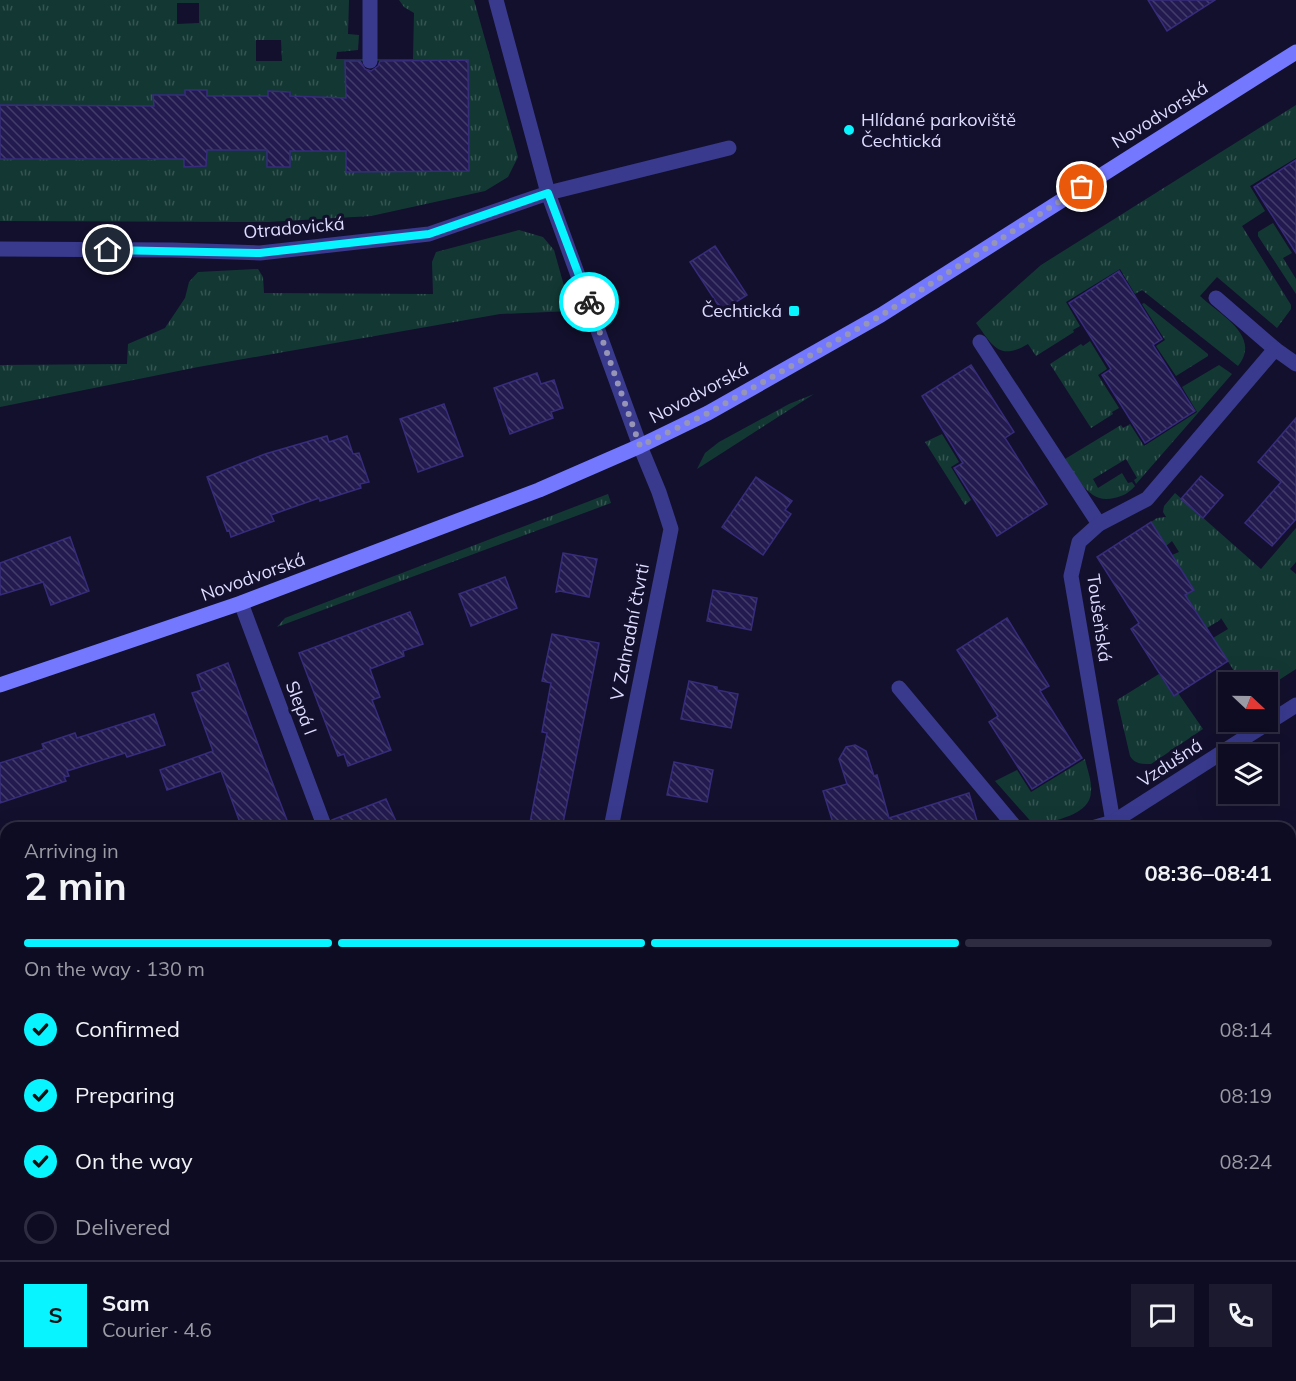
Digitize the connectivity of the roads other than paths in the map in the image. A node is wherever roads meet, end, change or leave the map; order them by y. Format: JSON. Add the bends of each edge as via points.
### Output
{"nodes":[{"id":1,"x":370,"y":0,"type":"edge"},
{"id":2,"x":496,"y":0,"type":"edge"},
{"id":3,"x":1296,"y":52,"type":"edge"},
{"id":4,"x":370,"y":61,"type":"dead end"},
{"id":5,"x":729,"y":148,"type":"dead end"},
{"id":6,"x":548,"y":193,"type":"junction"},
{"id":7,"x":0,"y":249,"type":"edge"},
{"id":8,"x":1216,"y":298,"type":"dead end"},
{"id":9,"x":980,"y":342,"type":"dead end"},
{"id":10,"x":1275,"y":350,"type":"junction"},
{"id":11,"x":1296,"y":364,"type":"edge"},
{"id":12,"x":640,"y":446,"type":"junction"},
{"id":13,"x":1099,"y":524,"type":"junction"},
{"id":14,"x":241,"y":603,"type":"junction"},
{"id":15,"x":0,"y":685,"type":"edge"},
{"id":16,"x":899,"y":688,"type":"dead end"},
{"id":17,"x":1296,"y":705,"type":"edge"},
{"id":18,"x":323,"y":822,"type":"edge"},
{"id":19,"x":612,"y":822,"type":"edge"},
{"id":20,"x":1011,"y":822,"type":"edge"},
{"id":21,"x":1113,"y":822,"type":"joint"}],
"edges":[{"from":1,"to":4,"type":"street"},
{"from":2,"to":6,"type":"street"},
{"from":3,"to":12,"type":"main road","name":"Novodvorská","via":[[882,315],[708,413]]},
{"from":5,"to":6,"type":"street","name":"Otradovická"},
{"from":6,"to":7,"type":"street","name":"Otradovická","via":[[429,234],[260,253]]},
{"from":6,"to":12,"type":"street"},
{"from":8,"to":10,"type":"street"},
{"from":9,"to":13,"type":"street"},
{"from":10,"to":11,"type":"street"},
{"from":10,"to":13,"type":"street","name":"Toušeňská","via":[[1147,499]]},
{"from":12,"to":14,"type":"main road","name":"Novodvorská","via":[[539,490]]},
{"from":12,"to":19,"type":"street","name":"V Zahradní čtvrti","via":[[670,529]]},
{"from":13,"to":21,"type":"street","name":"Toušeňská","via":[[1079,542],[1071,576]]},
{"from":14,"to":15,"type":"main road","name":"Novodvorská"},
{"from":14,"to":18,"type":"street","name":"Slepá I"},
{"from":16,"to":20,"type":"street"},
{"from":17,"to":21,"type":"street","name":"Vzdušná"}]}
